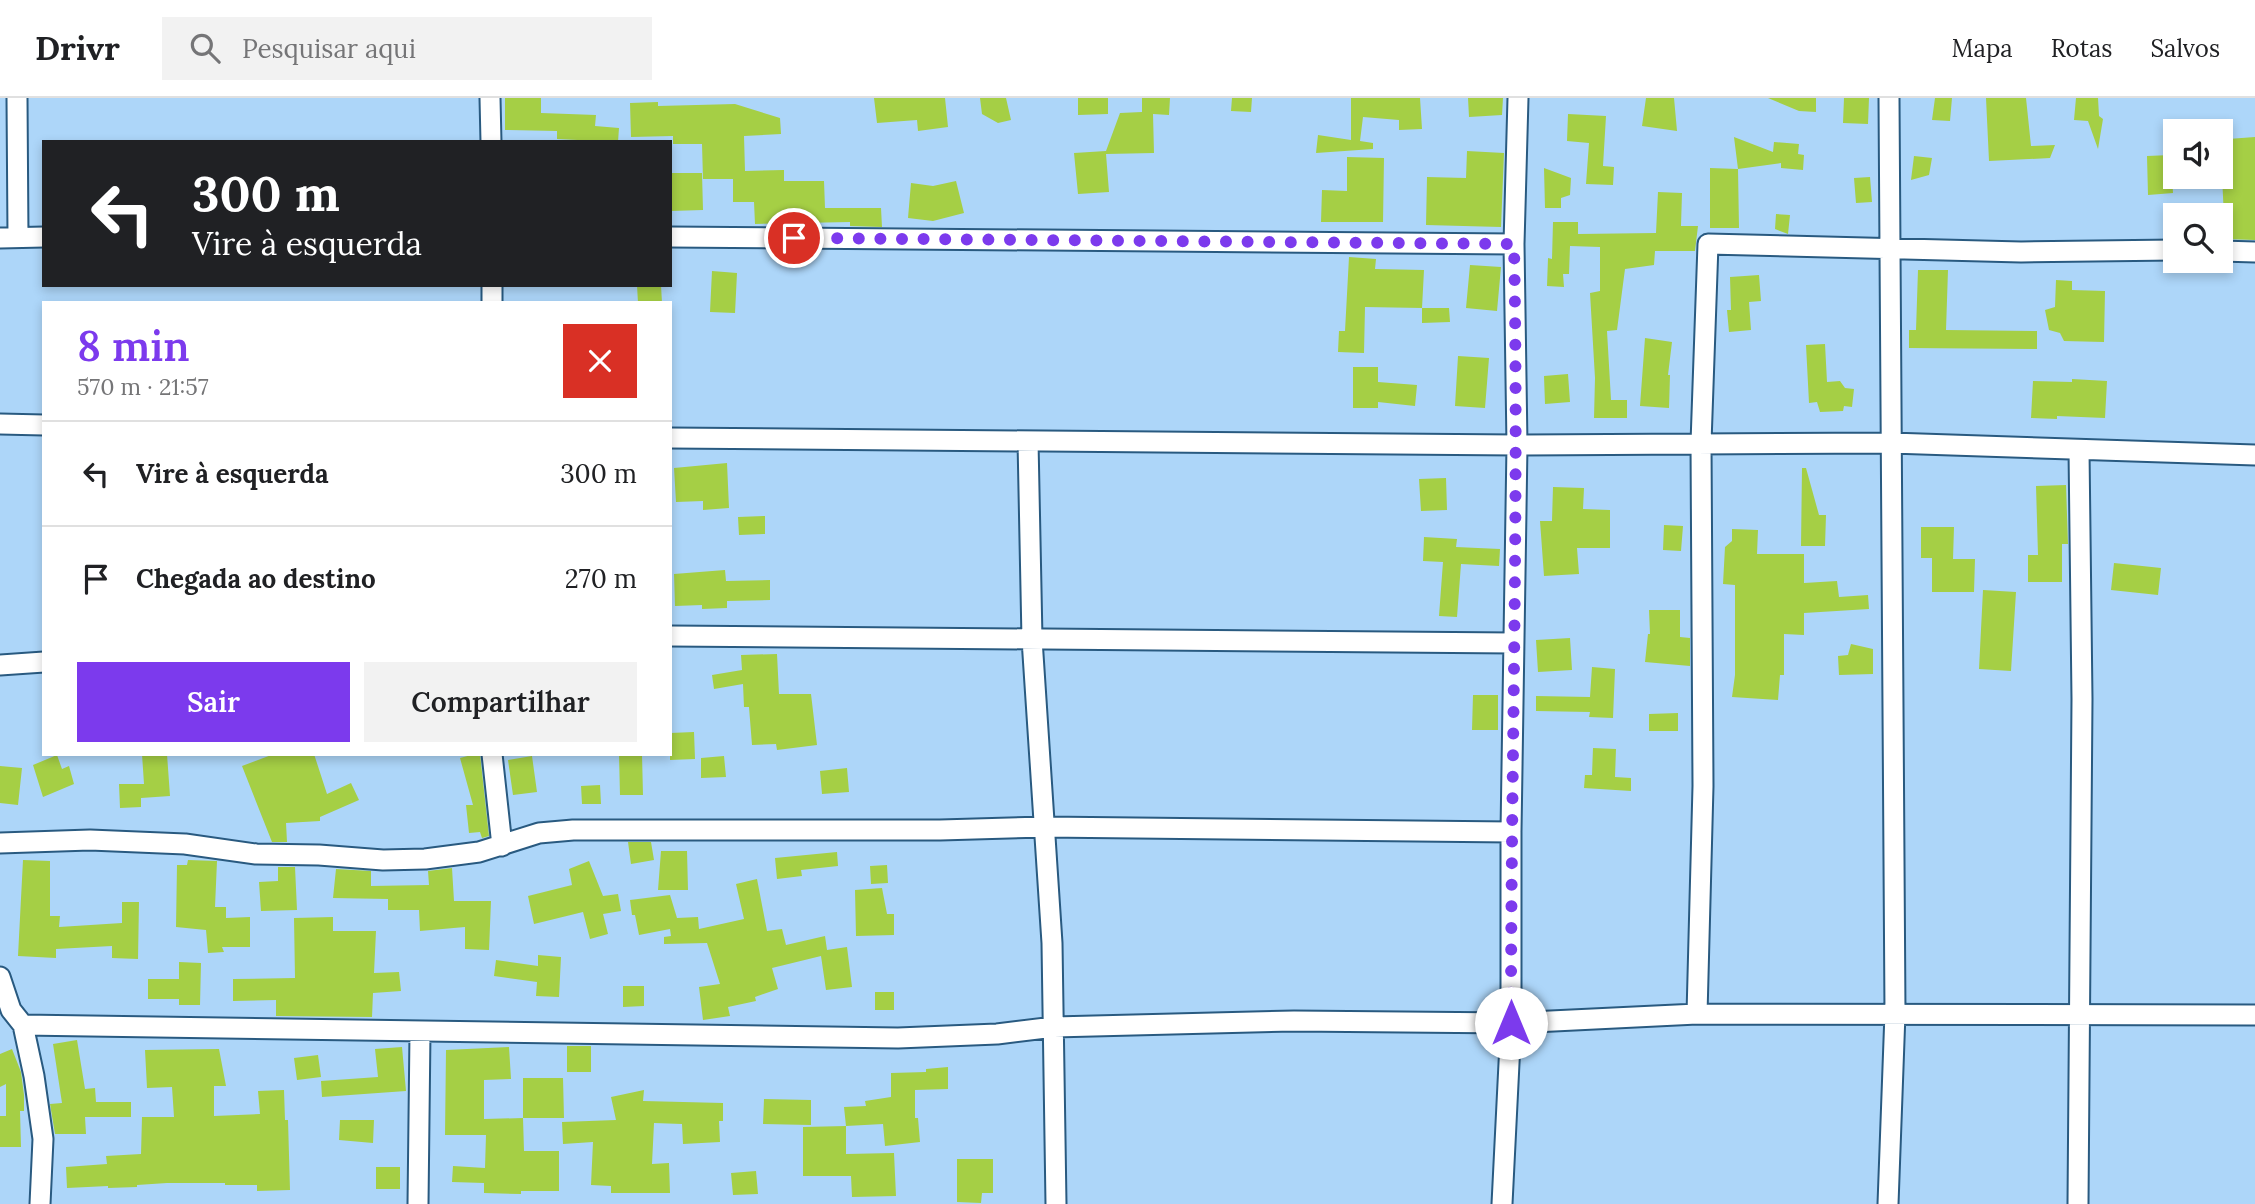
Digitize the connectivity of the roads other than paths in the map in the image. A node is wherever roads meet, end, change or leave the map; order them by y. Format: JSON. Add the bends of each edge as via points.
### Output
{"nodes":[{"id":1,"x":17,"y":98,"type":"edge"},
{"id":2,"x":490,"y":98,"type":"edge"},
{"id":3,"x":1518,"y":98,"type":"edge"},
{"id":4,"x":1889,"y":98,"type":"edge"},
{"id":5,"x":491,"y":140,"type":"edge"},
{"id":6,"x":9,"y":237,"type":"edge"},
{"id":7,"x":42,"y":237,"type":"edge"},
{"id":8,"x":672,"y":237,"type":"edge"},
{"id":9,"x":1514,"y":244,"type":"junction"},
{"id":10,"x":1890,"y":248,"type":"junction"},
{"id":11,"x":2163,"y":250,"type":"edge"},
{"id":12,"x":2233,"y":251,"type":"edge"},
{"id":13,"x":2255,"y":252,"type":"edge"},
{"id":14,"x":0,"y":424,"type":"edge"},
{"id":15,"x":42,"y":425,"type":"edge"},
{"id":16,"x":672,"y":438,"type":"edge"},
{"id":17,"x":1028,"y":441,"type":"junction"},
{"id":18,"x":1701,"y":443,"type":"junction"},
{"id":19,"x":1891,"y":443,"type":"junction"},
{"id":20,"x":1517,"y":445,"type":"junction"},
{"id":21,"x":2079,"y":450,"type":"junction"},
{"id":22,"x":2255,"y":455,"type":"edge"},
{"id":23,"x":672,"y":636,"type":"edge"},
{"id":24,"x":1032,"y":639,"type":"junction"},
{"id":25,"x":1513,"y":643,"type":"junction"},
{"id":26,"x":42,"y":662,"type":"edge"},
{"id":27,"x":0,"y":665,"type":"edge"},
{"id":28,"x":492,"y":756,"type":"edge"},
{"id":29,"x":1045,"y":827,"type":"junction"},
{"id":30,"x":1511,"y":832,"type":"junction"},
{"id":31,"x":0,"y":843,"type":"edge"},
{"id":32,"x":502,"y":846,"type":"junction"},
{"id":33,"x":0,"y":977,"type":"edge"},
{"id":34,"x":1895,"y":1013,"type":"junction"},
{"id":35,"x":1697,"y":1014,"type":"junction"},
{"id":36,"x":2079,"y":1015,"type":"junction"},
{"id":37,"x":2255,"y":1015,"type":"edge"},
{"id":38,"x":11,"y":1016,"type":"edge"},
{"id":39,"x":1511,"y":1023,"type":"junction"},
{"id":40,"x":1054,"y":1027,"type":"junction"},
{"id":41,"x":420,"y":1032,"type":"junction"},
{"id":42,"x":40,"y":1204,"type":"edge"},
{"id":43,"x":418,"y":1204,"type":"edge"},
{"id":44,"x":1056,"y":1204,"type":"edge"},
{"id":45,"x":1502,"y":1204,"type":"edge"},
{"id":46,"x":1888,"y":1204,"type":"edge"},
{"id":47,"x":2078,"y":1204,"type":"edge"}],
"edges":[{"from":1,"to":6,"type":"street"},
{"from":2,"to":5,"type":"street"},
{"from":3,"to":9,"type":"street"},
{"from":4,"to":10,"type":"street"},
{"from":6,"to":7,"type":"street"},
{"from":8,"to":9,"type":"street"},
{"from":9,"to":20,"type":"street"},
{"from":10,"to":11,"type":"street"},
{"from":10,"to":18,"type":"street","via":[[1708,244]]},
{"from":10,"to":19,"type":"street"},
{"from":12,"to":13,"type":"street"},
{"from":14,"to":15,"type":"street"},
{"from":16,"to":17,"type":"street"},
{"from":17,"to":20,"type":"street"},
{"from":17,"to":24,"type":"street"},
{"from":18,"to":19,"type":"street"},
{"from":18,"to":20,"type":"street"},
{"from":18,"to":35,"type":"street","via":[[1703,786]]},
{"from":19,"to":21,"type":"street"},
{"from":19,"to":34,"type":"street"},
{"from":20,"to":25,"type":"street"},
{"from":21,"to":22,"type":"street"},
{"from":21,"to":36,"type":"street"},
{"from":23,"to":24,"type":"street"},
{"from":24,"to":25,"type":"street"},
{"from":24,"to":29,"type":"street"},
{"from":25,"to":30,"type":"street"},
{"from":26,"to":27,"type":"street"},
{"from":28,"to":32,"type":"street"},
{"from":29,"to":30,"type":"street"},
{"from":29,"to":32,"type":"street","via":[[573,830],[539,833]]},
{"from":29,"to":40,"type":"street"},
{"from":30,"to":39,"type":"street"},
{"from":31,"to":32,"type":"street","via":[[185,844],[256,854],[383,860],[425,859]]},
{"from":33,"to":38,"type":"street"},
{"from":34,"to":35,"type":"street"},
{"from":34,"to":36,"type":"street"},
{"from":34,"to":46,"type":"street"},
{"from":35,"to":39,"type":"street"},
{"from":36,"to":37,"type":"street"},
{"from":36,"to":47,"type":"street"},
{"from":38,"to":41,"type":"street"},
{"from":38,"to":42,"type":"street","via":[[34,1076],[43,1139]]},
{"from":39,"to":40,"type":"street","via":[[1294,1021]]},
{"from":39,"to":45,"type":"street"},
{"from":40,"to":41,"type":"street","via":[[898,1038]]},
{"from":40,"to":44,"type":"street"},
{"from":41,"to":43,"type":"street"}]}
